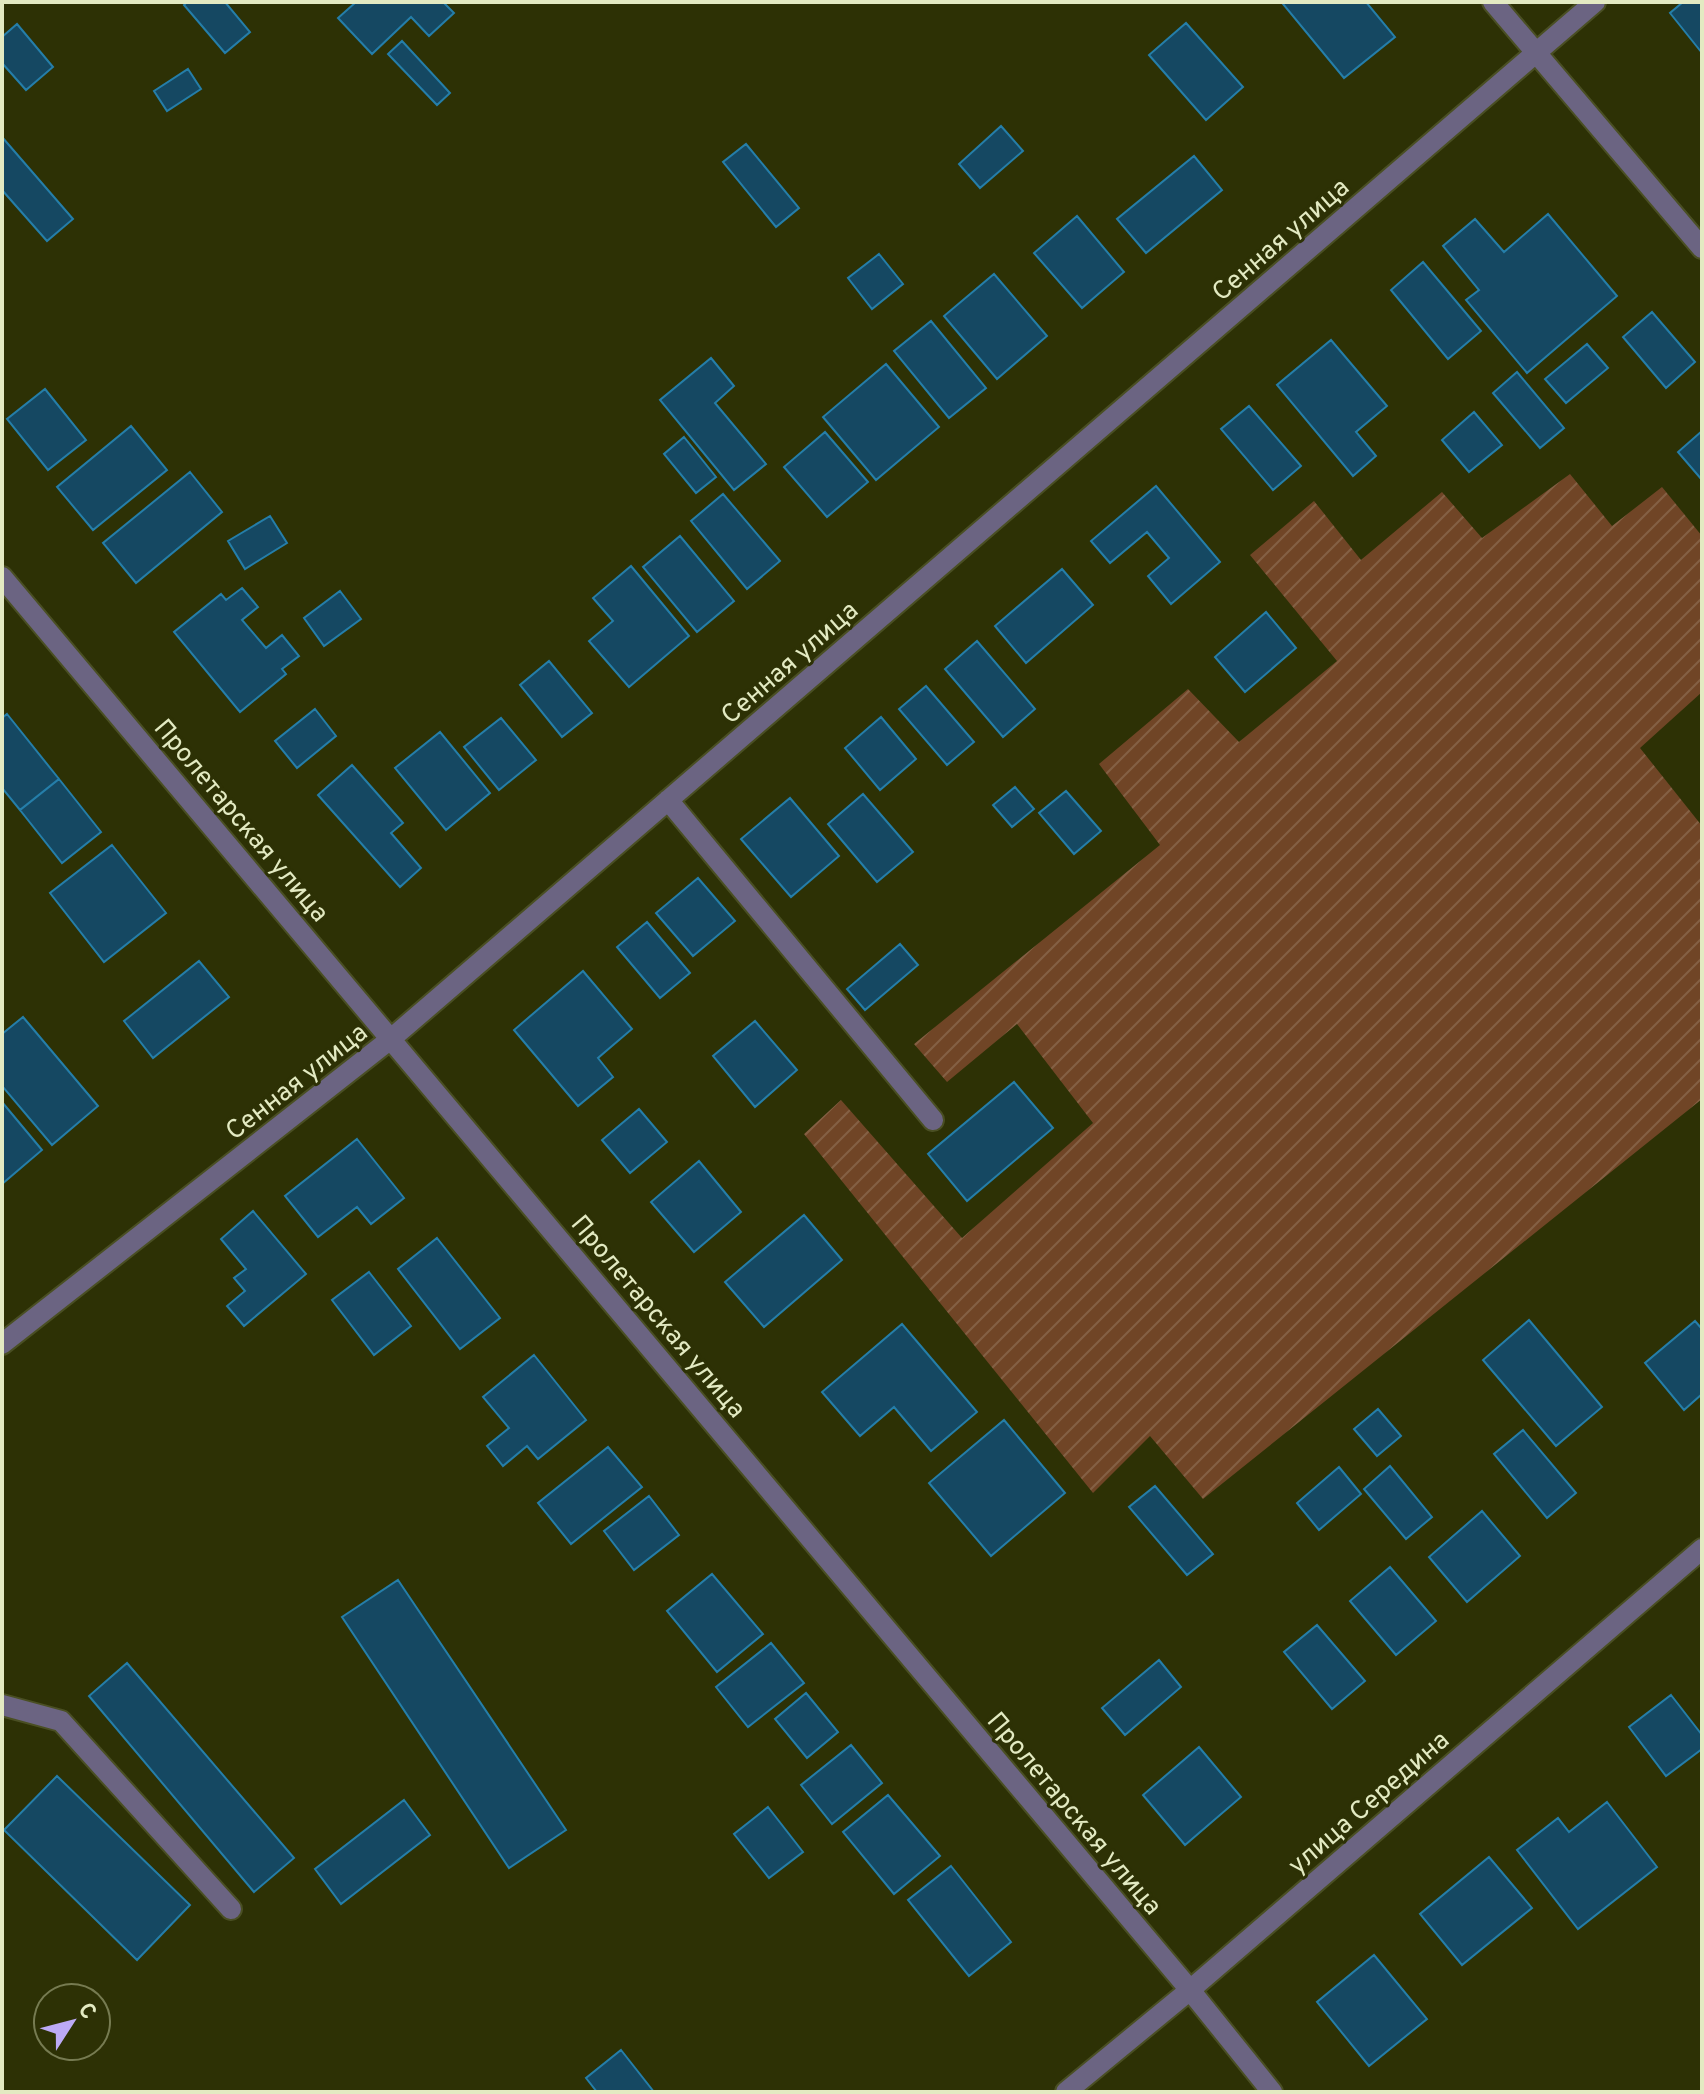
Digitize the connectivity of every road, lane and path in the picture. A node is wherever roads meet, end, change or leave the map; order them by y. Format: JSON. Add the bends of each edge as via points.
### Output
{"nodes":[{"id":1,"x":1493,"y":2,"type":"edge"},
{"id":2,"x":1595,"y":2,"type":"edge"},
{"id":3,"x":1536,"y":53,"type":"junction"},
{"id":4,"x":1702,"y":248,"type":"edge"},
{"id":5,"x":2,"y":577,"type":"edge"},
{"id":6,"x":668,"y":800,"type":"junction"},
{"id":7,"x":392,"y":1038,"type":"junction"},
{"id":8,"x":933,"y":1120,"type":"dead end"},
{"id":9,"x":2,"y":1344,"type":"edge"},
{"id":10,"x":1702,"y":1549,"type":"edge"},
{"id":11,"x":2,"y":1705,"type":"edge"},
{"id":12,"x":231,"y":1909,"type":"dead end"},
{"id":13,"x":1190,"y":1990,"type":"junction"},
{"id":14,"x":1066,"y":2092,"type":"edge"},
{"id":15,"x":1272,"y":2092,"type":"edge"}],
"edges":[{"from":1,"to":3,"type":"street"},
{"from":2,"to":3,"type":"street","name":"Сенная улица"},
{"from":3,"to":4,"type":"street"},
{"from":3,"to":6,"type":"street","name":"Сенная улица"},
{"from":5,"to":7,"type":"street","name":"Пролетарская улица"},
{"from":6,"to":7,"type":"street","name":"Сенная улица"},
{"from":6,"to":8,"type":"street"},
{"from":7,"to":9,"type":"street","name":"Сенная улица"},
{"from":7,"to":13,"type":"street","name":"Пролетарская улица"},
{"from":10,"to":13,"type":"street","name":"улица Середина"},
{"from":11,"to":12,"type":"street","via":[[61,1721]]},
{"from":13,"to":14,"type":"street","name":"улица Середина"},
{"from":13,"to":15,"type":"street","name":"Пролетарская улица"}]}
